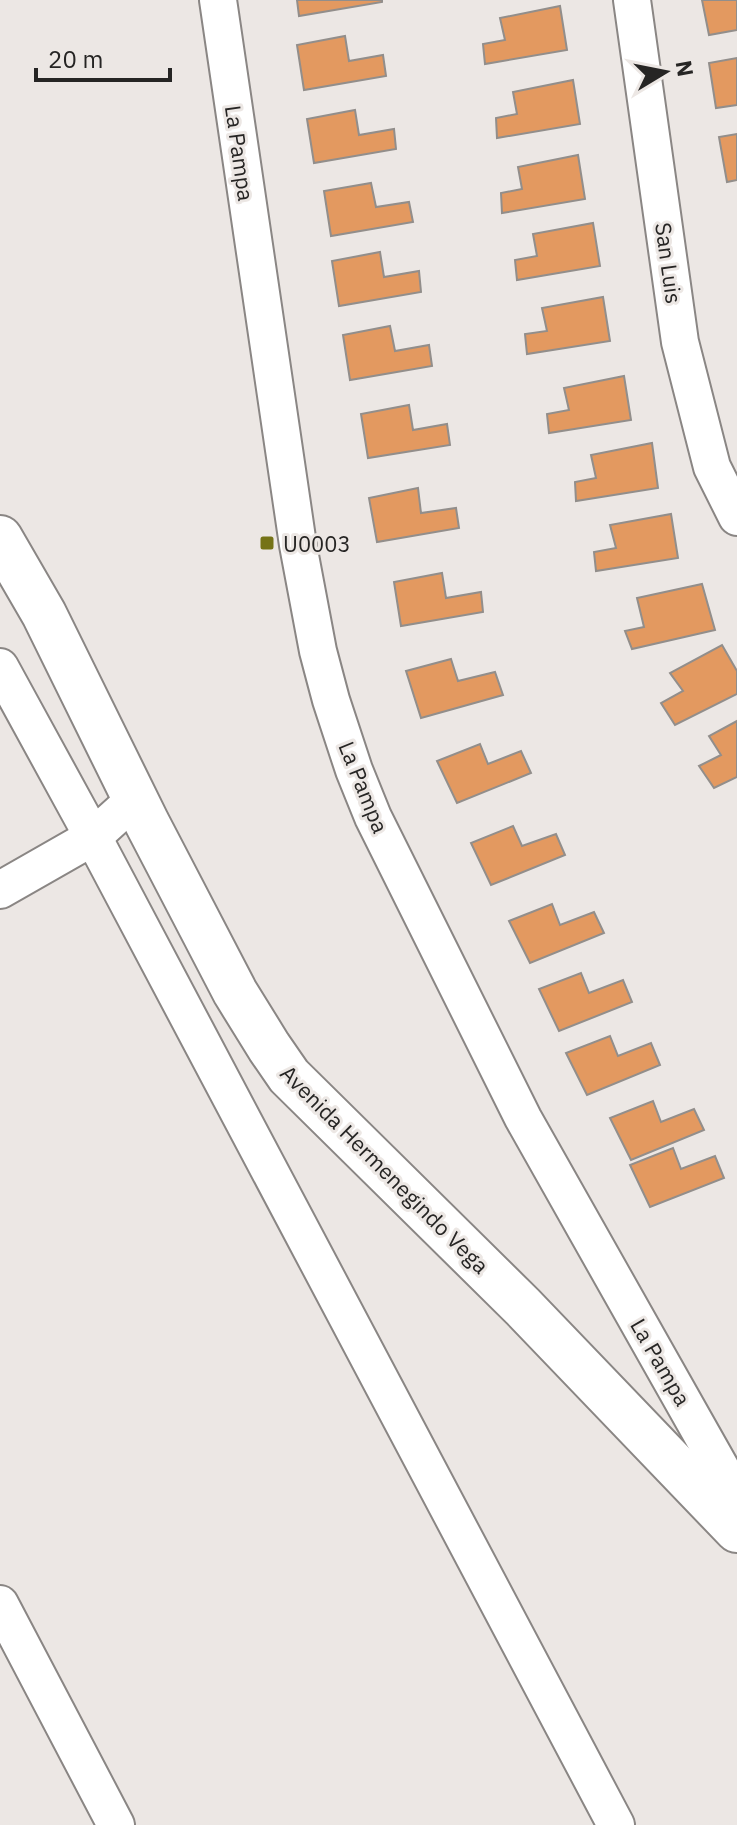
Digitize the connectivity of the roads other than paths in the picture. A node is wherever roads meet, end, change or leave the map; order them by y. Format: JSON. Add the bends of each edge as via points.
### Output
{"nodes":[{"id":1,"x":218,"y":0,"type":"edge"},
{"id":2,"x":632,"y":0,"type":"edge"},
{"id":3,"x":737,"y":517,"type":"edge"},
{"id":4,"x":0,"y":538,"type":"edge"},
{"id":5,"x":0,"y":667,"type":"edge"},
{"id":6,"x":135,"y":799,"type":"junction"},
{"id":7,"x":93,"y":837,"type":"junction"},
{"id":8,"x":0,"y":890,"type":"edge"},
{"id":9,"x":737,"y":1497,"type":"edge"},
{"id":10,"x":737,"y":1530,"type":"edge"},
{"id":11,"x":0,"y":1604,"type":"edge"},
{"id":12,"x":116,"y":1825,"type":"edge"},
{"id":13,"x":616,"y":1825,"type":"edge"}],
"edges":[{"from":1,"to":9,"type":"street","name":"La Pampa","via":[[298,545],[321,664],[354,770],[523,1118]]},
{"from":2,"to":3,"type":"street","name":"San Luis","via":[[680,342],[712,467]]},
{"from":4,"to":6,"type":"street","name":"Avenida Hermenegindo Vega","via":[[44,614]]},
{"from":5,"to":7,"type":"street"},
{"from":6,"to":7,"type":"street"},
{"from":6,"to":10,"type":"street","name":"Avenida Hermenegindo Vega","via":[[235,992],[289,1076],[512,1296]]},
{"from":7,"to":8,"type":"street"},
{"from":7,"to":13,"type":"street"},
{"from":11,"to":12,"type":"street"}]}
